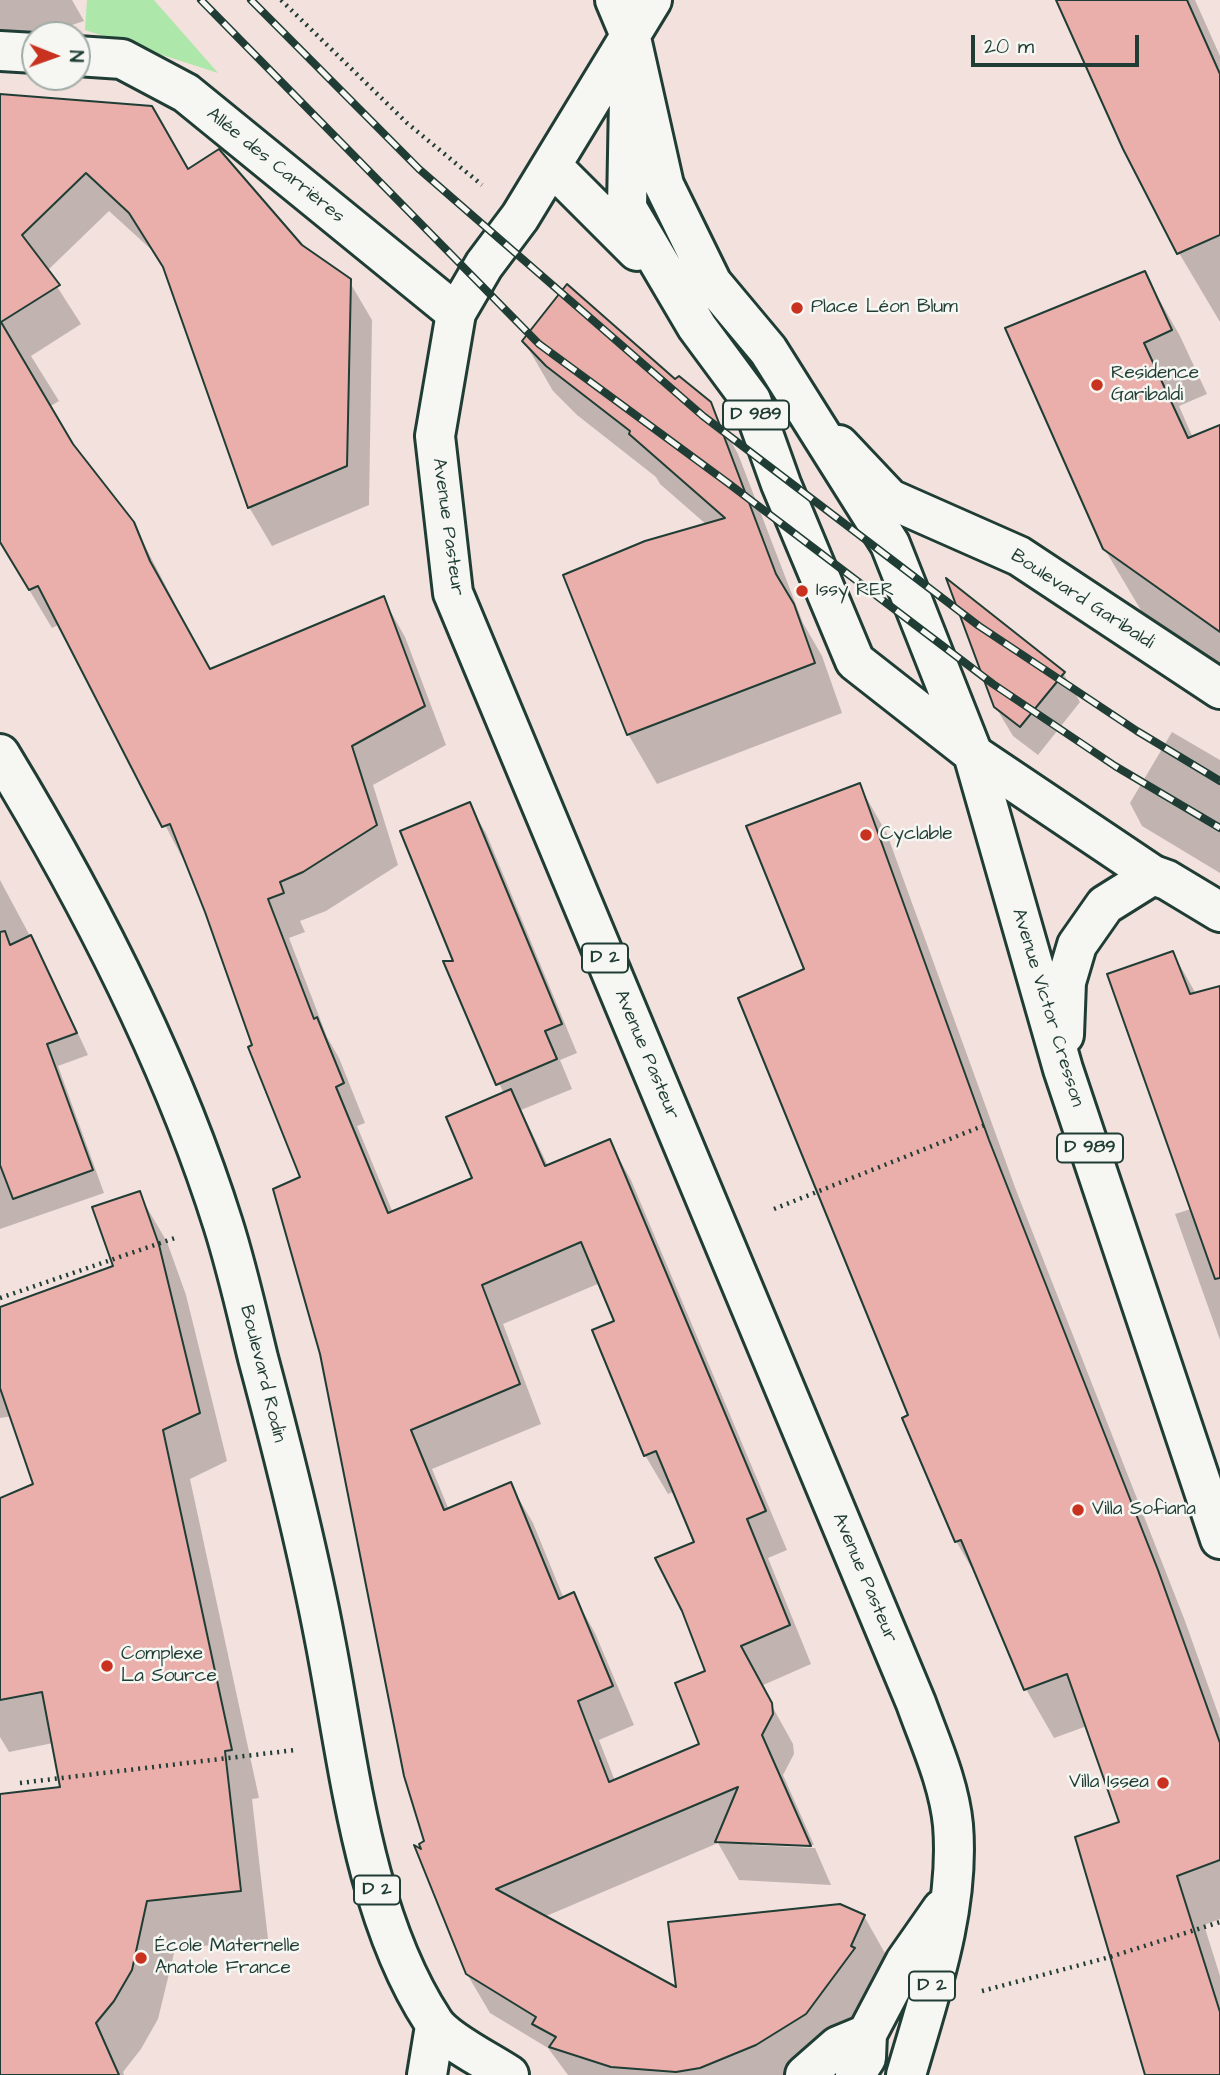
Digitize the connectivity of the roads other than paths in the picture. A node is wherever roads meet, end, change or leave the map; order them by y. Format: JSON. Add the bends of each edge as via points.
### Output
{"nodes":[{"id":1,"x":615,"y":0,"type":"edge"},
{"id":2,"x":652,"y":0,"type":"edge"},
{"id":3,"x":631,"y":37,"type":"junction"},
{"id":4,"x":0,"y":51,"type":"edge"},
{"id":5,"x":21,"y":52,"type":"edge"},
{"id":6,"x":91,"y":57,"type":"edge"},
{"id":7,"x":552,"y":166,"type":"junction"},
{"id":8,"x":456,"y":313,"type":"junction"},
{"id":9,"x":697,"y":327,"type":"junction"},
{"id":10,"x":810,"y":416,"type":"junction"},
{"id":11,"x":1220,"y":689,"type":"edge"},
{"id":12,"x":0,"y":754,"type":"edge"},
{"id":13,"x":973,"y":754,"type":"junction"},
{"id":14,"x":1153,"y":875,"type":"junction"},
{"id":15,"x":1220,"y":912,"type":"edge"},
{"id":16,"x":1063,"y":1069,"type":"junction"},
{"id":17,"x":1220,"y":1539,"type":"edge"},
{"id":18,"x":951,"y":1895,"type":"junction"},
{"id":19,"x":435,"y":2026,"type":"junction"},
{"id":20,"x":867,"y":2034,"type":"junction"},
{"id":21,"x":427,"y":2075,"type":"edge"},
{"id":22,"x":509,"y":2075,"type":"edge"},
{"id":23,"x":805,"y":2075,"type":"edge"},
{"id":24,"x":855,"y":2075,"type":"edge"},
{"id":25,"x":906,"y":2075,"type":"edge"}],
"edges":[{"from":1,"to":3,"type":"main road","number":"D 989"},
{"from":2,"to":3,"type":"main road","number":"D 2"},
{"from":3,"to":7,"type":"main road","name":"Avenue Pasteur","number":"D 2"},
{"from":3,"to":9,"type":"main road","number":"D 989","via":[[627,208]]},
{"from":3,"to":10,"type":"main road","number":"D 989","via":[[664,185],[712,283],[768,350]]},
{"from":4,"to":5,"type":"main road"},
{"from":6,"to":8,"type":"main road","name":"Allée des Carrières","via":[[122,60],[186,93]]},
{"from":7,"to":8,"type":"main road","name":"Avenue Pasteur","number":"D 2"},
{"from":7,"to":9,"type":"main road","via":[[630,242]]},
{"from":8,"to":18,"type":"main road","name":"Avenue Pasteur","number":"D 2","via":[[435,436],[453,593],[916,1703],[946,1787],[953,1823]]},
{"from":9,"to":13,"type":"main road","number":"D 989","via":[[751,400],[855,661]]},
{"from":10,"to":11,"type":"main road","name":"Boulevard Garibaldi","via":[[890,499],[1019,556]]},
{"from":10,"to":13,"type":"main road","number":"D 989","via":[[890,544]]},
{"from":12,"to":19,"type":"main road","name":"Boulevard Rodin","number":"D 2","via":[[152,1040],[223,1224],[295,1502],[374,1882],[411,1982]]},
{"from":13,"to":14,"type":"main road"},
{"from":13,"to":16,"type":"main road","name":"Avenue Victor Cresson","number":"D 989"},
{"from":14,"to":15,"type":"main road"},
{"from":14,"to":16,"type":"main road","via":[[1105,905],[1077,945],[1066,982]]},
{"from":16,"to":17,"type":"main road","name":"Avenue Victor Cresson","number":"D 989"},
{"from":18,"to":20,"type":"main road","number":"D 2","via":[[905,1962]]},
{"from":18,"to":25,"type":"main road","number":"D 2"},
{"from":19,"to":21,"type":"main road"},
{"from":19,"to":22,"type":"main road","number":"D 2"},
{"from":20,"to":23,"type":"main road","via":[[838,2046]]},
{"from":20,"to":24,"type":"main road","via":[[866,2058]]}]}
